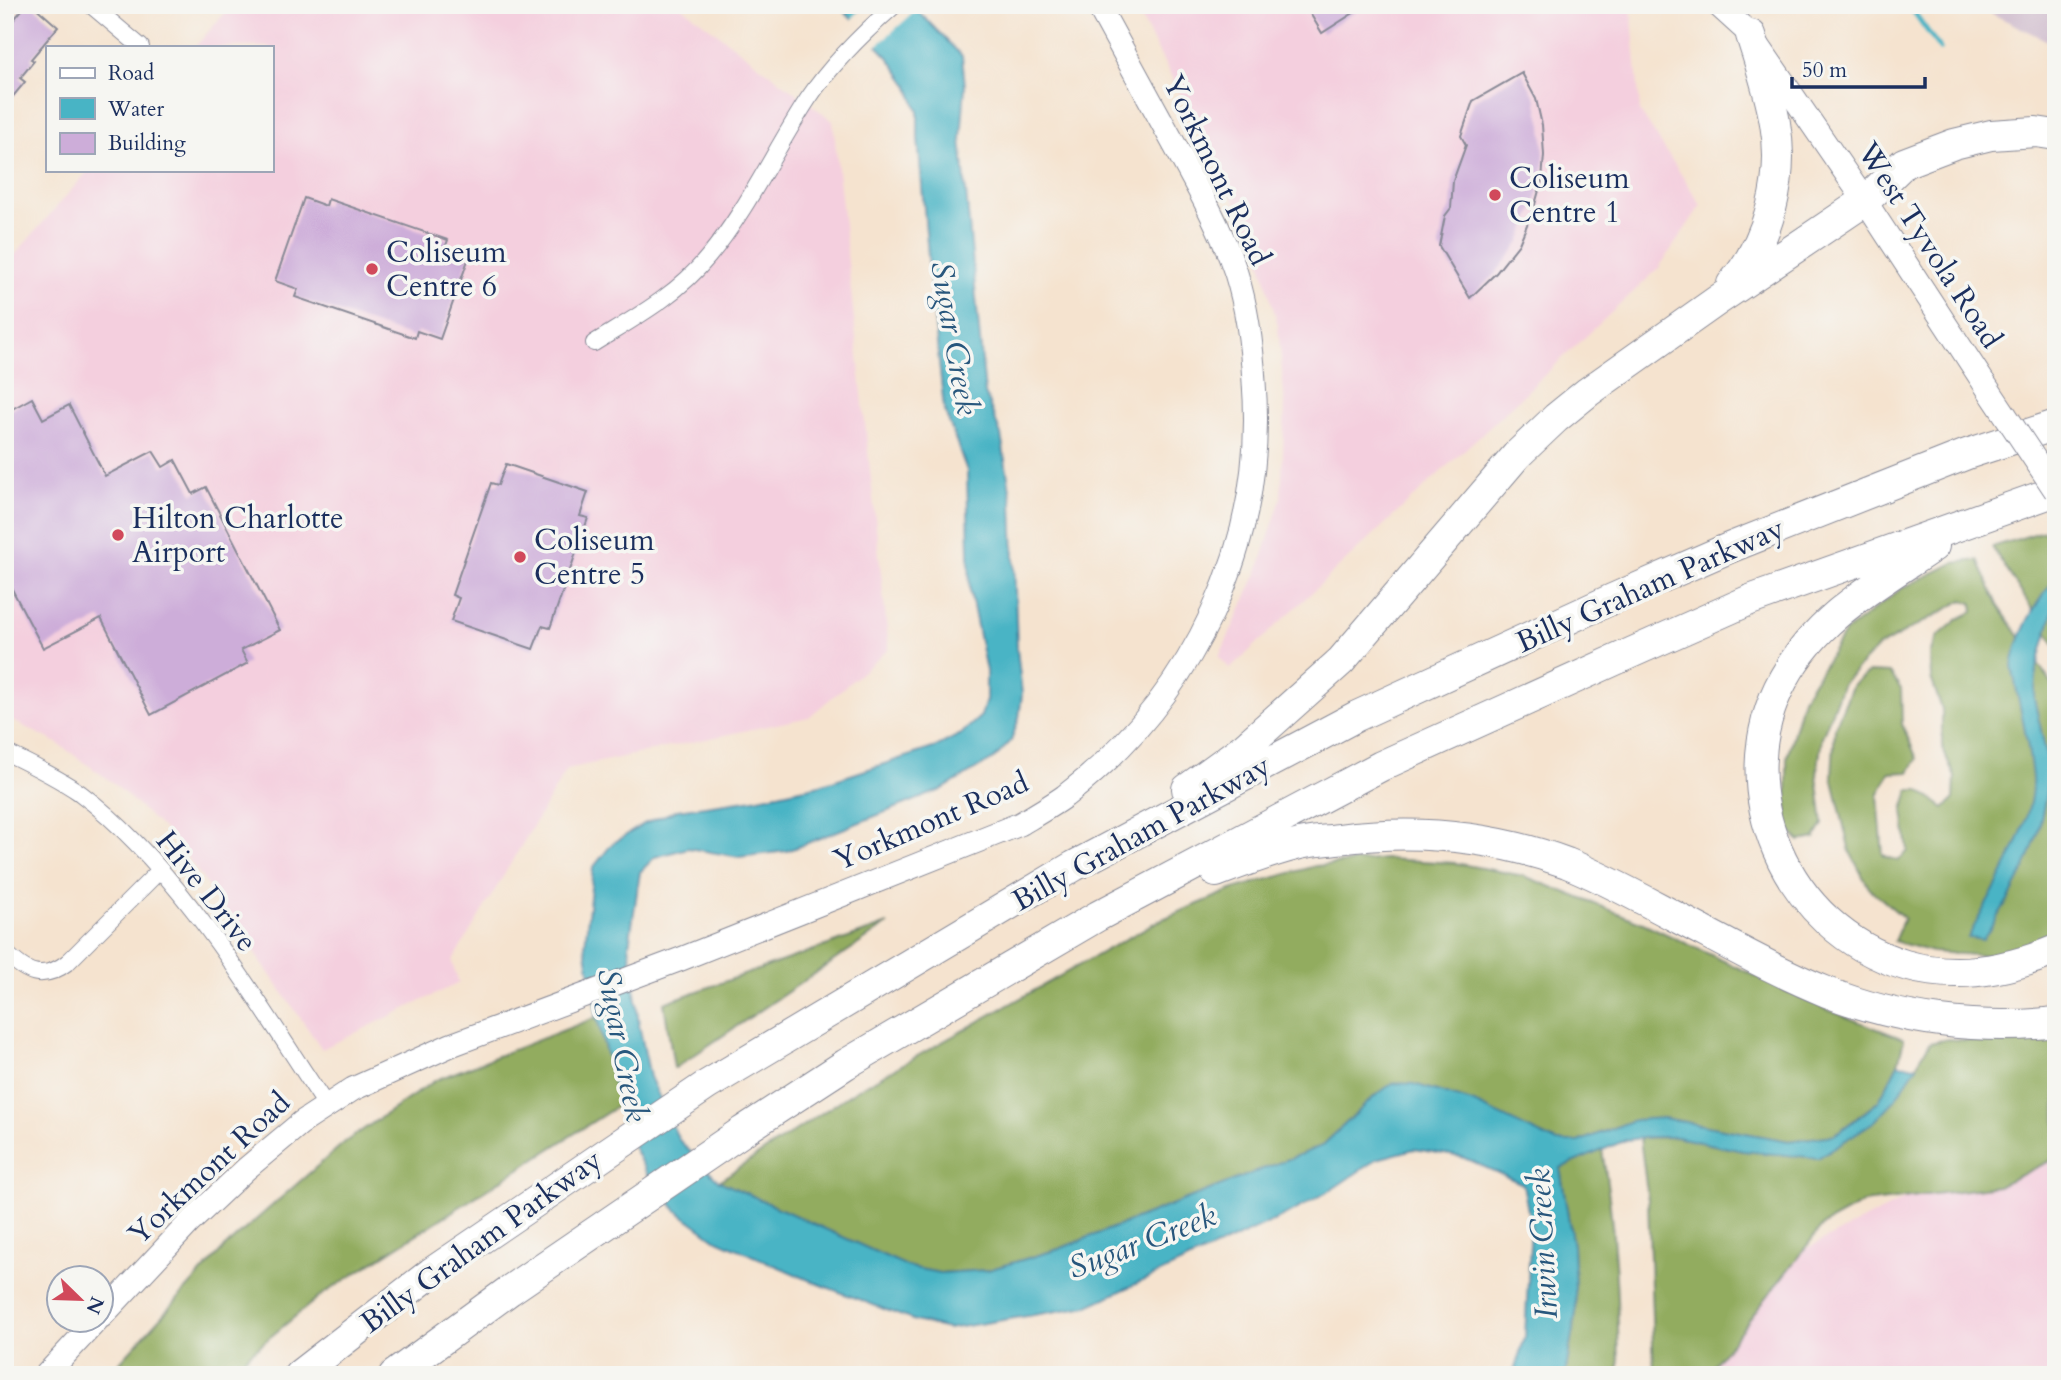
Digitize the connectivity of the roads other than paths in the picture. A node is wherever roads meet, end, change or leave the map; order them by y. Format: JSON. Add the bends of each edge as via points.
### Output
{"nodes":[{"id":1,"x":91,"y":5,"type":"edge"},
{"id":2,"x":895,"y":5,"type":"edge"},
{"id":3,"x":1098,"y":5,"type":"edge"},
{"id":4,"x":1718,"y":5,"type":"edge"},
{"id":5,"x":1744,"y":5,"type":"edge"},
{"id":6,"x":1751,"y":34,"type":"junction"},
{"id":7,"x":140,"y":46,"type":"edge"},
{"id":8,"x":2056,"y":135,"type":"edge"},
{"id":9,"x":1865,"y":201,"type":"junction"},
{"id":10,"x":1718,"y":300,"type":"junction"},
{"id":11,"x":594,"y":343,"type":"dead end"},
{"id":12,"x":2056,"y":425,"type":"edge"},
{"id":13,"x":2056,"y":491,"type":"edge"},
{"id":14,"x":1972,"y":520,"type":"junction"},
{"id":15,"x":5,"y":752,"type":"edge"},
{"id":16,"x":1073,"y":866,"type":"junction"},
{"id":17,"x":160,"y":870,"type":"junction"},
{"id":18,"x":1098,"y":916,"type":"junction"},
{"id":19,"x":2056,"y":950,"type":"edge"},
{"id":20,"x":5,"y":952,"type":"edge"},
{"id":21,"x":2056,"y":1022,"type":"edge"},
{"id":22,"x":326,"y":1105,"type":"junction"},
{"id":23,"x":116,"y":1301,"type":"edge"},
{"id":24,"x":85,"y":1334,"type":"edge"},
{"id":25,"x":46,"y":1375,"type":"edge"},
{"id":26,"x":299,"y":1375,"type":"edge"},
{"id":27,"x":394,"y":1375,"type":"edge"}],
"edges":[{"from":1,"to":7,"type":"street"},
{"from":2,"to":11,"type":"street","via":[[834,65],[809,98],[708,258],[667,298]]},
{"from":3,"to":22,"type":"street","name":"Yorkmont Road","via":[[1220,233],[1243,299],[1252,348],[1256,406],[1253,477],[1240,541],[1222,596],[1189,658],[1114,753],[1064,796],[1020,824],[384,1073]]},
{"from":4,"to":6,"type":"street","name":"West Tyvola Road"},
{"from":5,"to":6,"type":"street","name":"West Tyvola Road"},
{"from":6,"to":9,"type":"street","name":"West Tyvola Road"},
{"from":6,"to":10,"type":"highway","via":[[1775,124],[1777,171],[1767,221],[1755,250]]},
{"from":8,"to":9,"type":"highway","via":[[1991,135],[1954,144],[1904,163]]},
{"from":9,"to":10,"type":"highway"},
{"from":9,"to":13,"type":"street","name":"West Tyvola Road","bridge":true},
{"from":10,"to":16,"type":"highway","via":[[1556,418],[1500,475],[1341,661],[1245,747]]},
{"from":12,"to":16,"type":"highway","name":"Billy Graham Parkway","via":[[1955,459],[1610,600],[1357,716]]},
{"from":13,"to":14,"type":"highway","name":"Billy Graham Parkway"},
{"from":14,"to":18,"type":"highway","name":"Billy Graham Parkway","via":[[1750,600],[1620,657],[1381,766]]},
{"from":14,"to":19,"type":"highway","via":[[1838,611],[1817,632],[1786,676],[1768,720],[1761,751],[1762,799],[1772,839],[1803,896],[1836,930],[1876,954],[1906,965],[1957,972],[1994,970]]},
{"from":15,"to":17,"type":"street","name":"Hive Drive","via":[[79,792]]},
{"from":16,"to":26,"type":"highway","name":"Billy Graham Parkway","via":[[707,1084],[431,1272]]},
{"from":17,"to":20,"type":"street","via":[[59,970],[29,971]]},
{"from":17,"to":22,"type":"street","name":"Hive Drive","via":[[205,927]]},
{"from":18,"to":21,"type":"highway","via":[[1298,844],[1401,834],[1449,836],[1567,863],[1781,972],[1853,1001],[1955,1022]]},
{"from":18,"to":27,"type":"highway","name":"Billy Graham Parkway","via":[[846,1064],[743,1131]]},
{"from":22,"to":23,"type":"street","name":"Yorkmont Road","via":[[246,1169]]},
{"from":24,"to":25,"type":"street"}]}
